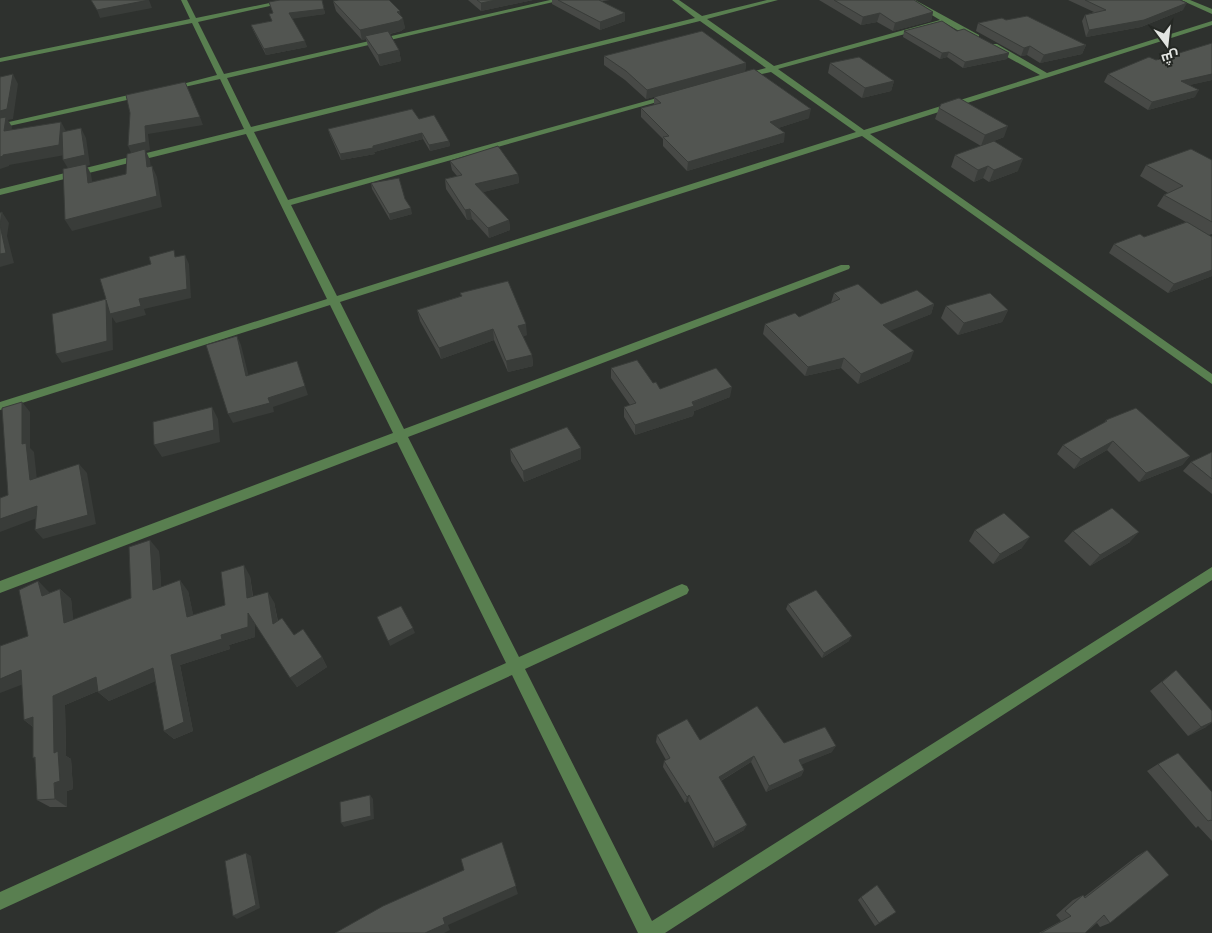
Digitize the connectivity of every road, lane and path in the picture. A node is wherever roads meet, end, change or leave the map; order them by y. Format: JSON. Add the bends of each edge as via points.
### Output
{"nodes":[{"id":1,"x":184,"y":0,"type":"edge"},
{"id":2,"x":294,"y":0,"type":"edge"},
{"id":3,"x":559,"y":0,"type":"edge"},
{"id":4,"x":675,"y":0,"type":"edge"},
{"id":5,"x":775,"y":0,"type":"edge"},
{"id":6,"x":910,"y":0,"type":"edge"},
{"id":7,"x":1184,"y":0,"type":"edge"},
{"id":8,"x":1212,"y":12,"type":"edge"},
{"id":9,"x":701,"y":18,"type":"junction"},
{"id":10,"x":194,"y":20,"type":"junction"},
{"id":11,"x":947,"y":20,"type":"junction"},
{"id":12,"x":1212,"y":23,"type":"edge"},
{"id":13,"x":980,"y":39,"type":"edge"},
{"id":14,"x":988,"y":43,"type":"edge"},
{"id":15,"x":0,"y":60,"type":"edge"},
{"id":16,"x":773,"y":69,"type":"junction"},
{"id":17,"x":1046,"y":75,"type":"junction"},
{"id":18,"x":222,"y":77,"type":"junction"},
{"id":19,"x":735,"y":79,"type":"edge"},
{"id":20,"x":164,"y":90,"type":"edge"},
{"id":21,"x":154,"y":92,"type":"edge"},
{"id":22,"x":678,"y":95,"type":"edge"},
{"id":23,"x":0,"y":126,"type":"edge"},
{"id":24,"x":248,"y":130,"type":"junction"},
{"id":25,"x":864,"y":133,"type":"junction"},
{"id":26,"x":0,"y":192,"type":"edge"},
{"id":27,"x":285,"y":204,"type":"junction"},
{"id":28,"x":845,"y":267,"type":"dead end"},
{"id":29,"x":333,"y":300,"type":"junction"},
{"id":30,"x":1212,"y":380,"type":"edge"},
{"id":31,"x":0,"y":406,"type":"edge"},
{"id":32,"x":401,"y":436,"type":"junction"},
{"id":33,"x":1212,"y":573,"type":"edge"},
{"id":34,"x":0,"y":587,"type":"edge"},
{"id":35,"x":682,"y":590,"type":"dead end"},
{"id":36,"x":516,"y":666,"type":"junction"},
{"id":37,"x":0,"y":901,"type":"edge"},
{"id":38,"x":649,"y":933,"type":"edge"}],
"edges":[{"from":1,"to":10,"type":"street"},
{"from":2,"to":10,"type":"street"},
{"from":3,"to":18,"type":"street"},
{"from":4,"to":9,"type":"street"},
{"from":5,"to":9,"type":"street"},
{"from":6,"to":11,"type":"street"},
{"from":7,"to":8,"type":"street"},
{"from":9,"to":16,"type":"street"},
{"from":9,"to":24,"type":"street"},
{"from":10,"to":15,"type":"street"},
{"from":10,"to":18,"type":"street"},
{"from":11,"to":13,"type":"street"},
{"from":11,"to":16,"type":"street"},
{"from":12,"to":17,"type":"street"},
{"from":14,"to":17,"type":"street"},
{"from":16,"to":19,"type":"street"},
{"from":16,"to":25,"type":"street"},
{"from":17,"to":25,"type":"street"},
{"from":18,"to":20,"type":"street"},
{"from":18,"to":24,"type":"street"},
{"from":21,"to":23,"type":"street"},
{"from":22,"to":27,"type":"street"},
{"from":24,"to":26,"type":"street"},
{"from":24,"to":27,"type":"street"},
{"from":25,"to":29,"type":"street"},
{"from":25,"to":30,"type":"street"},
{"from":27,"to":29,"type":"street"},
{"from":28,"to":32,"type":"street"},
{"from":29,"to":31,"type":"street"},
{"from":29,"to":32,"type":"street"},
{"from":32,"to":34,"type":"street"},
{"from":32,"to":36,"type":"street"},
{"from":33,"to":38,"type":"street"},
{"from":35,"to":36,"type":"street"},
{"from":36,"to":37,"type":"street"},
{"from":36,"to":38,"type":"street"}]}
